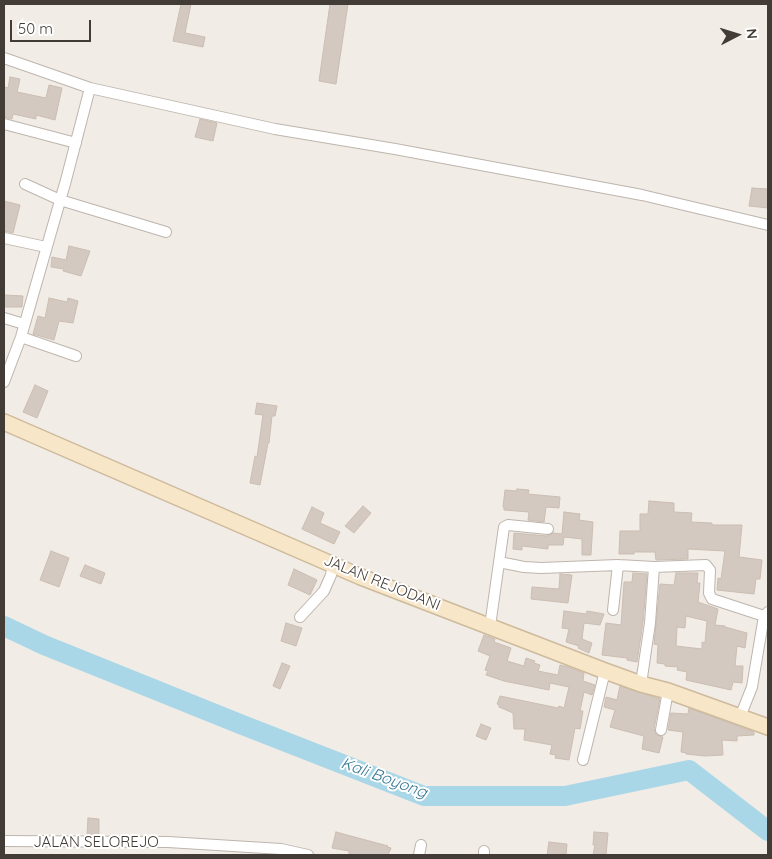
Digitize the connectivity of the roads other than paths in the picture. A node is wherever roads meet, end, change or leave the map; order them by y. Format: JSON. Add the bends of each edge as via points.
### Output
{"nodes":[{"id":1,"x":4,"y":58,"type":"edge"},
{"id":2,"x":90,"y":88,"type":"junction"},
{"id":3,"x":4,"y":124,"type":"edge"},
{"id":4,"x":76,"y":143,"type":"junction"},
{"id":5,"x":25,"y":184,"type":"dead end"},
{"id":6,"x":60,"y":200,"type":"junction"},
{"id":7,"x":768,"y":225,"type":"edge"},
{"id":8,"x":166,"y":232,"type":"dead end"},
{"id":9,"x":4,"y":238,"type":"edge"},
{"id":10,"x":46,"y":247,"type":"junction"},
{"id":11,"x":4,"y":318,"type":"edge"},
{"id":12,"x":24,"y":324,"type":"junction"},
{"id":13,"x":21,"y":337,"type":"junction"},
{"id":14,"x":76,"y":356,"type":"dead end"},
{"id":15,"x":4,"y":382,"type":"edge"},
{"id":16,"x":4,"y":422,"type":"edge"},
{"id":17,"x":548,"y":529,"type":"dead end"},
{"id":18,"x":499,"y":562,"type":"junction"},
{"id":19,"x":618,"y":565,"type":"junction"},
{"id":20,"x":338,"y":567,"type":"junction"},
{"id":21,"x":654,"y":567,"type":"junction"},
{"id":22,"x":613,"y":610,"type":"dead end"},
{"id":23,"x":766,"y":613,"type":"edge"},
{"id":24,"x":300,"y":617,"type":"dead end"},
{"id":25,"x":490,"y":626,"type":"junction"},
{"id":26,"x":605,"y":671,"type":"junction"},
{"id":27,"x":641,"y":684,"type":"junction"},
{"id":28,"x":668,"y":691,"type":"junction"},
{"id":29,"x":740,"y":717,"type":"junction"},
{"id":30,"x":768,"y":727,"type":"edge"},
{"id":31,"x":661,"y":730,"type":"dead end"},
{"id":32,"x":583,"y":760,"type":"dead end"},
{"id":33,"x":4,"y":841,"type":"edge"},
{"id":34,"x":308,"y":855,"type":"edge"}],
"edges":[{"from":1,"to":2,"type":"street"},
{"from":2,"to":4,"type":"street"},
{"from":2,"to":7,"type":"street","via":[[275,129],[642,195]]},
{"from":3,"to":4,"type":"street"},
{"from":4,"to":6,"type":"street"},
{"from":5,"to":6,"type":"street"},
{"from":6,"to":8,"type":"street"},
{"from":6,"to":10,"type":"street"},
{"from":9,"to":10,"type":"street"},
{"from":10,"to":12,"type":"street"},
{"from":11,"to":12,"type":"street"},
{"from":12,"to":13,"type":"street"},
{"from":13,"to":14,"type":"street"},
{"from":13,"to":15,"type":"street"},
{"from":16,"to":20,"type":"main road","name":"JALAN REJODANI"},
{"from":17,"to":18,"type":"street","via":[[506,525]]},
{"from":18,"to":19,"type":"street","via":[[541,568]]},
{"from":18,"to":25,"type":"street"},
{"from":19,"to":21,"type":"street"},
{"from":19,"to":22,"type":"street"},
{"from":20,"to":24,"type":"street","via":[[321,596]]},
{"from":20,"to":25,"type":"main road","name":"JALAN REJODANI"},
{"from":21,"to":23,"type":"street","via":[[706,565],[710,570],[709,593],[712,599]]},
{"from":21,"to":27,"type":"street"},
{"from":23,"to":29,"type":"street","via":[[752,687]]},
{"from":25,"to":26,"type":"main road","name":"JALAN REJODANI"},
{"from":26,"to":27,"type":"main road","name":"JALAN REJODANI"},
{"from":26,"to":32,"type":"street"},
{"from":27,"to":28,"type":"main road","name":"JALAN REJODANI"},
{"from":28,"to":29,"type":"main road","name":"JALAN REJODANI"},
{"from":28,"to":31,"type":"street"},
{"from":29,"to":30,"type":"main road","name":"JALAN REJODANI"},
{"from":33,"to":34,"type":"street","name":"JALAN SELOREJO","via":[[168,842],[281,849]]}]}
